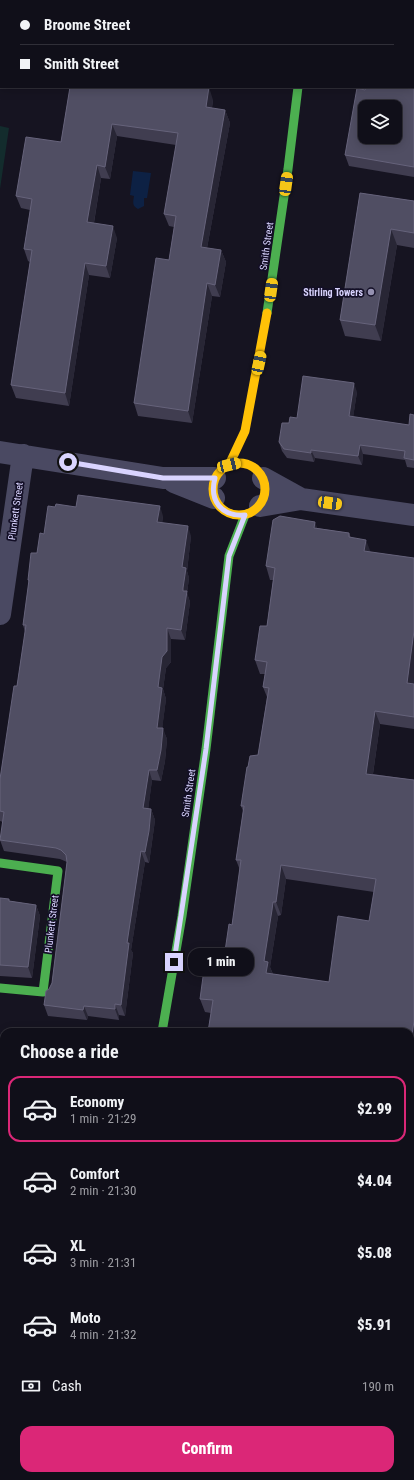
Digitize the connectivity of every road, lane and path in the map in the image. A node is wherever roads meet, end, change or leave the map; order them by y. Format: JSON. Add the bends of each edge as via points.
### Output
{"nodes":[{"id":1,"x":298,"y":88,"type":"edge"},
{"id":2,"x":245,"y":430,"type":"junction"},
{"id":3,"x":248,"y":445,"type":"dead end"},
{"id":4,"x":0,"y":452,"type":"edge"},
{"id":5,"x":23,"y":455,"type":"junction"},
{"id":6,"x":255,"y":467,"type":"junction"},
{"id":7,"x":220,"y":487,"type":"junction"},
{"id":8,"x":301,"y":499,"type":"junction"},
{"id":9,"x":253,"y":510,"type":"junction"},
{"id":10,"x":414,"y":515,"type":"edge"},
{"id":11,"x":225,"y":525,"type":"dead end"},
{"id":12,"x":227,"y":541,"type":"dead end"},
{"id":13,"x":229,"y":556,"type":"junction"},
{"id":14,"x":3,"y":574,"type":"edge"},
{"id":15,"x":0,"y":614,"type":"edge"},
{"id":16,"x":0,"y":863,"type":"edge"},
{"id":17,"x":0,"y":988,"type":"edge"},
{"id":18,"x":163,"y":1028,"type":"edge"}],
"edges":[{"from":1,"to":2,"type":"street","name":"Smith Street","via":[[264,336]]},
{"from":2,"to":3,"type":"street","name":"Smith Street"},
{"from":2,"to":7,"type":"street","name":"Smith Street"},
{"from":4,"to":5,"type":"street"},
{"from":5,"to":7,"type":"street"},
{"from":5,"to":14,"type":"street","name":"Plunkett Street"},
{"from":6,"to":7,"type":"street","via":[[238,463]]},
{"from":6,"to":8,"type":"street"},
{"from":6,"to":9,"type":"street","via":[[266,486],[264,498]]},
{"from":7,"to":9,"type":"street","via":[[228,513],[237,516]]},
{"from":7,"to":11,"type":"street"},
{"from":8,"to":9,"type":"street"},
{"from":8,"to":10,"type":"street"},
{"from":9,"to":13,"type":"street","name":"Smith Street"},
{"from":12,"to":13,"type":"street","name":"Smith Street"},
{"from":13,"to":18,"type":"street","name":"Smith Street","via":[[206,749]]},
{"from":14,"to":15,"type":"street","name":"Plunkett Street"},
{"from":16,"to":17,"type":"street","name":"Plunkett Street","via":[[58,871],[43,992]]}]}
